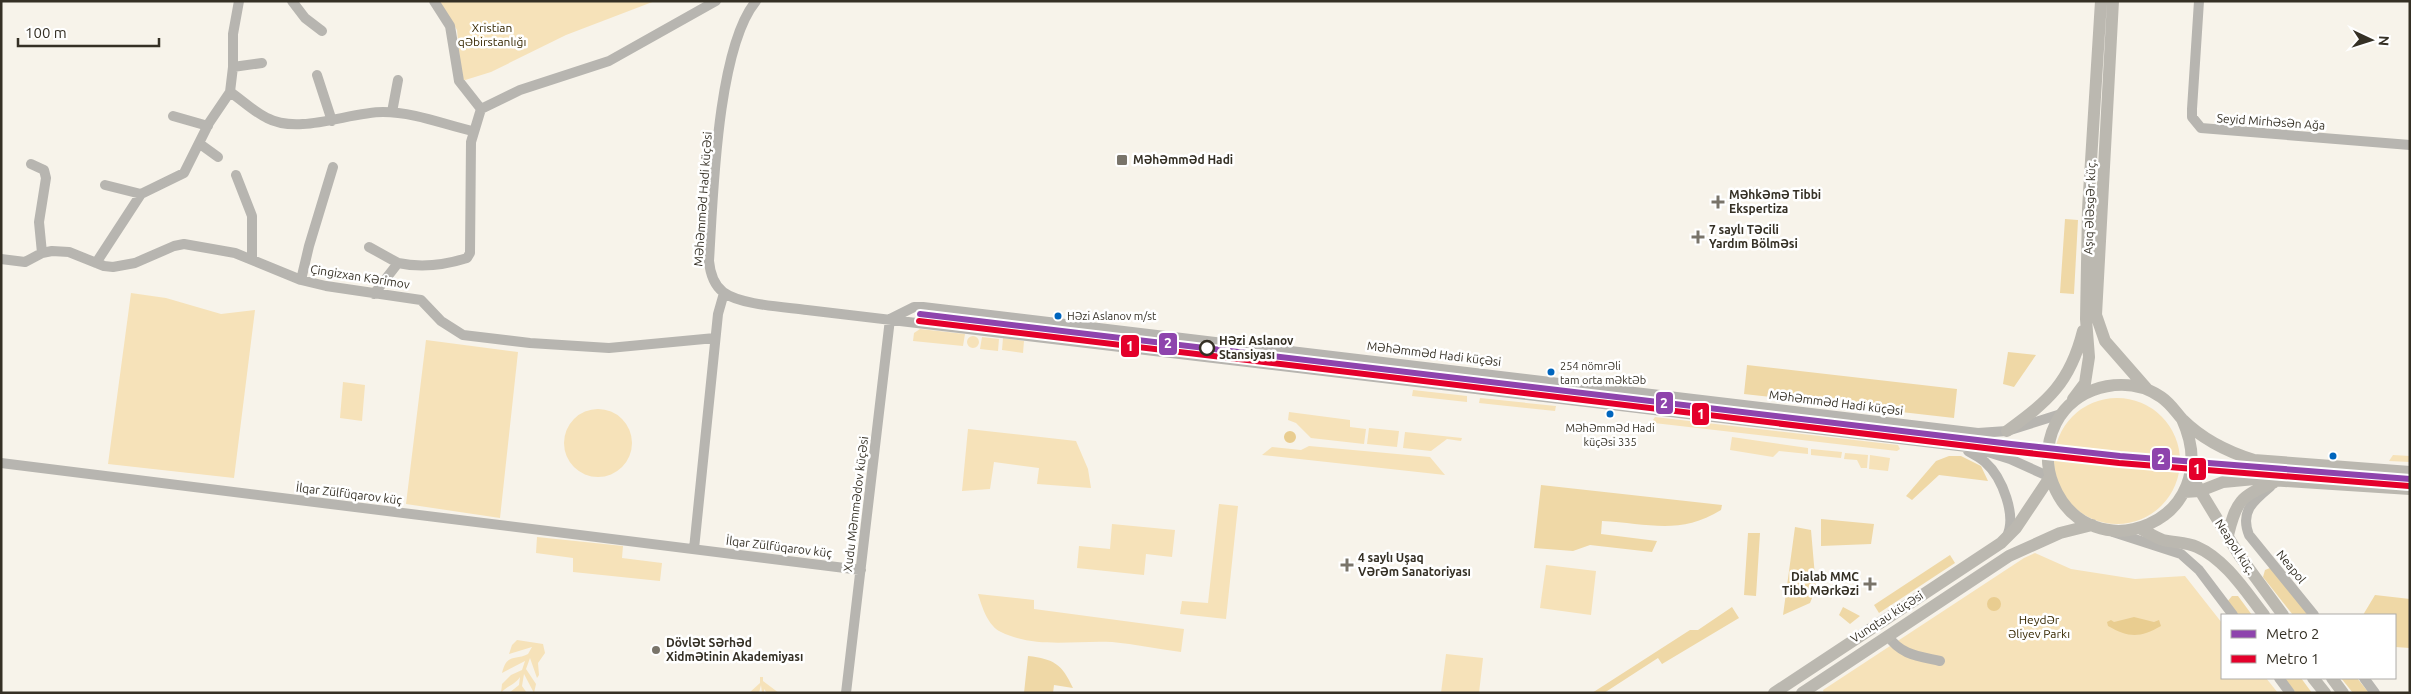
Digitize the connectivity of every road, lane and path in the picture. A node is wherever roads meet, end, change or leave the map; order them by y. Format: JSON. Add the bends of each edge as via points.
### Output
{"nodes":[{"id":1,"x":239,"y":1,"type":"edge"},
{"id":2,"x":292,"y":1,"type":"edge"},
{"id":3,"x":434,"y":1,"type":"edge"},
{"id":4,"x":716,"y":1,"type":"edge"},
{"id":5,"x":756,"y":1,"type":"edge"},
{"id":6,"x":2101,"y":1,"type":"edge"},
{"id":7,"x":2113,"y":1,"type":"edge"},
{"id":8,"x":2198,"y":1,"type":"edge"},
{"id":9,"x":322,"y":31,"type":"dead end"},
{"id":10,"x":262,"y":63,"type":"dead end"},
{"id":11,"x":233,"y":67,"type":"junction"},
{"id":12,"x":317,"y":75,"type":"dead end"},
{"id":13,"x":398,"y":80,"type":"dead end"},
{"id":14,"x":230,"y":92,"type":"junction"},
{"id":15,"x":481,"y":109,"type":"junction"},
{"id":16,"x":392,"y":112,"type":"junction"},
{"id":17,"x":173,"y":116,"type":"dead end"},
{"id":18,"x":332,"y":121,"type":"junction"},
{"id":19,"x":208,"y":126,"type":"junction"},
{"id":20,"x":472,"y":131,"type":"junction"},
{"id":21,"x":200,"y":144,"type":"junction"},
{"id":22,"x":2410,"y":145,"type":"edge"},
{"id":23,"x":218,"y":157,"type":"dead end"},
{"id":24,"x":31,"y":164,"type":"dead end"},
{"id":25,"x":333,"y":167,"type":"dead end"},
{"id":26,"x":236,"y":175,"type":"dead end"},
{"id":27,"x":105,"y":186,"type":"dead end"},
{"id":28,"x":142,"y":194,"type":"junction"},
{"id":29,"x":369,"y":247,"type":"dead end"},
{"id":30,"x":42,"y":253,"type":"junction"},
{"id":31,"x":252,"y":258,"type":"junction"},
{"id":32,"x":1,"y":259,"type":"edge"},
{"id":33,"x":96,"y":263,"type":"junction"},
{"id":34,"x":398,"y":263,"type":"junction"},
{"id":35,"x":302,"y":280,"type":"junction"},
{"id":36,"x":724,"y":293,"type":"junction"},
{"id":37,"x":374,"y":294,"type":"junction"},
{"id":38,"x":890,"y":319,"type":"junction"},
{"id":39,"x":2086,"y":319,"type":"junction"},
{"id":40,"x":715,"y":338,"type":"junction"},
{"id":41,"x":1217,"y":341,"type":"junction"},
{"id":42,"x":1214,"y":356,"type":"junction"},
{"id":43,"x":2147,"y":390,"type":"junction"},
{"id":44,"x":2065,"y":410,"type":"junction"},
{"id":45,"x":1809,"y":413,"type":"junction"},
{"id":46,"x":2182,"y":419,"type":"junction"},
{"id":47,"x":1807,"y":428,"type":"junction"},
{"id":48,"x":2008,"y":431,"type":"junction"},
{"id":49,"x":1959,"y":446,"type":"junction"},
{"id":50,"x":1,"y":463,"type":"edge"},
{"id":51,"x":2410,"y":472,"type":"edge"},
{"id":52,"x":2050,"y":477,"type":"junction"},
{"id":53,"x":2191,"y":477,"type":"junction"},
{"id":54,"x":2278,"y":480,"type":"junction"},
{"id":55,"x":2410,"y":489,"type":"edge"},
{"id":56,"x":2200,"y":491,"type":"junction"},
{"id":57,"x":2184,"y":492,"type":"junction"},
{"id":58,"x":2092,"y":525,"type":"junction"},
{"id":59,"x":2139,"y":528,"type":"junction"},
{"id":60,"x":2108,"y":530,"type":"junction"},
{"id":61,"x":2228,"y":535,"type":"junction"},
{"id":62,"x":2003,"y":540,"type":"junction"},
{"id":63,"x":694,"y":549,"type":"junction"},
{"id":64,"x":861,"y":570,"type":"junction"},
{"id":65,"x":2232,"y":614,"type":"edge"},
{"id":66,"x":2263,"y":614,"type":"edge"},
{"id":67,"x":2282,"y":614,"type":"edge"},
{"id":68,"x":2313,"y":614,"type":"edge"},
{"id":69,"x":1888,"y":636,"type":"junction"},
{"id":70,"x":1940,"y":661,"type":"dead end"},
{"id":71,"x":2280,"y":679,"type":"edge"},
{"id":72,"x":2314,"y":679,"type":"edge"},
{"id":73,"x":2333,"y":679,"type":"edge"},
{"id":74,"x":2365,"y":679,"type":"edge"},
{"id":75,"x":846,"y":693,"type":"edge"},
{"id":76,"x":1774,"y":693,"type":"edge"},
{"id":77,"x":1802,"y":693,"type":"edge"},
{"id":78,"x":2290,"y":693,"type":"edge"},
{"id":79,"x":2325,"y":693,"type":"edge"},
{"id":80,"x":2343,"y":693,"type":"edge"},
{"id":81,"x":2376,"y":693,"type":"edge"}],
"edges":[{"from":1,"to":11,"type":"street"},
{"from":2,"to":9,"type":"street","via":[[305,18]]},
{"from":3,"to":15,"type":"street","via":[[450,26],[459,82]]},
{"from":4,"to":15,"type":"street","via":[[609,61],[520,90]]},
{"from":5,"to":36,"type":"street","name":"Məhəmməd Hadi küçəsi","via":[[738,33],[729,67],[720,130],[709,261],[711,275]]},
{"from":6,"to":39,"type":"main road","name":"Aşıq Ələsgər küç.","via":[[2088,209]]},
{"from":7,"to":43,"type":"main road","name":"Aşıq Ələsgər küç.","via":[[2096,316],[2105,340]]},
{"from":8,"to":22,"type":"street","name":"Seyid Mirhəsən Ağa","via":[[2192,109],[2195,123],[2200,128]]},
{"from":10,"to":11,"type":"street"},
{"from":11,"to":14,"type":"street"},
{"from":12,"to":18,"type":"street"},
{"from":13,"to":16,"type":"street"},
{"from":14,"to":18,"type":"street","via":[[273,121],[309,124]]},
{"from":14,"to":19,"type":"street"},
{"from":15,"to":20,"type":"street"},
{"from":16,"to":18,"type":"street","via":[[358,114]]},
{"from":16,"to":20,"type":"street"},
{"from":17,"to":19,"type":"street"},
{"from":19,"to":21,"type":"street"},
{"from":20,"to":34,"type":"street","via":[[470,253],[467,258],[442,265]]},
{"from":21,"to":23,"type":"street"},
{"from":21,"to":28,"type":"street","via":[[184,173]]},
{"from":24,"to":30,"type":"street","via":[[44,170],[46,178],[39,222]]},
{"from":25,"to":35,"type":"street"},
{"from":26,"to":31,"type":"street","via":[[252,216]]},
{"from":27,"to":28,"type":"street"},
{"from":28,"to":33,"type":"street"},
{"from":29,"to":34,"type":"street"},
{"from":30,"to":32,"type":"street","name":"Çingizxan Kərimov","via":[[25,262]]},
{"from":30,"to":33,"type":"street","name":"Çingizxan Kərimov","via":[[69,252]]},
{"from":31,"to":33,"type":"street","name":"Çingizxan Kərimov","via":[[184,244],[135,263],[114,266]]},
{"from":31,"to":35,"type":"street","name":"Çingizxan Kərimov"},
{"from":34,"to":37,"type":"street"},
{"from":35,"to":37,"type":"street","name":"Çingizxan Kərimov"},
{"from":36,"to":38,"type":"street","via":[[765,304]]},
{"from":36,"to":40,"type":"street"},
{"from":37,"to":40,"type":"street","name":"Çingizxan Kərimov","via":[[421,300],[452,330],[485,338],[609,348]]},
{"from":38,"to":41,"type":"street","name":"Məhəmməd Hadi küçəsi","via":[[923,307]]},
{"from":38,"to":42,"type":"street"},
{"from":38,"to":64,"type":"street","name":"Xudu Məmmədov küçəsi"},
{"from":39,"to":44,"type":"main road","name":"Aşıq Ələsgər küç.","via":[[2088,371],[2085,383]]},
{"from":39,"to":48,"type":"main road","via":[[2069,372],[2049,399]]},
{"from":40,"to":63,"type":"street"},
{"from":41,"to":42,"type":"street"},
{"from":41,"to":45,"type":"street","name":"Məhəmməd Hadi küçəsi"},
{"from":42,"to":47,"type":"street"},
{"from":43,"to":44,"type":"main road","via":[[2130,385],[2105,386],[2081,396]]},
{"from":43,"to":46,"type":"main road","via":[[2167,402]]},
{"from":44,"to":48,"type":"street","name":"Məhəmməd Hadi küçəsi"},
{"from":44,"to":52,"type":"main road","via":[[2050,438]]},
{"from":45,"to":47,"type":"street"},
{"from":45,"to":48,"type":"street","name":"Məhəmməd Hadi küçəsi","via":[[1978,433]]},
{"from":46,"to":51,"type":"main road","via":[[2222,448],[2254,460]]},
{"from":46,"to":53,"type":"main road","via":[[2193,456]]},
{"from":47,"to":49,"type":"street"},
{"from":49,"to":52,"type":"street","via":[[1994,454]]},
{"from":49,"to":62,"type":"street","via":[[1986,462],[2003,491],[2011,516],[2009,531]]},
{"from":50,"to":63,"type":"street","name":"İlqar Zülfüqarov küç"},
{"from":52,"to":58,"type":"main road","via":[[2066,506]]},
{"from":52,"to":62,"type":"main road","name":"Vunqtau küçəsi","via":[[2016,528]]},
{"from":53,"to":56,"type":"main road","name":"Neapol küç."},
{"from":53,"to":57,"type":"main road"},
{"from":54,"to":55,"type":"main road"},
{"from":54,"to":56,"type":"main road","via":[[2223,482]]},
{"from":54,"to":61,"type":"main road","via":[[2242,498],[2235,508]]},
{"from":54,"to":68,"type":"street","name":"Neapol","via":[[2249,506],[2245,517],[2249,535]]},
{"from":56,"to":57,"type":"main road"},
{"from":56,"to":61,"type":"main road","name":"Neapol küç."},
{"from":57,"to":59,"type":"main road","via":[[2162,518]]},
{"from":58,"to":60,"type":"main road"},
{"from":58,"to":69,"type":"main road","name":"Vunqtau küçəsi","via":[[2060,533],[2009,556]]},
{"from":59,"to":60,"type":"main road"},
{"from":59,"to":66,"type":"main road","name":"Neapol küç.","via":[[2164,540],[2199,547],[2212,556]]},
{"from":60,"to":65,"type":"street","via":[[2181,554],[2199,570]]},
{"from":61,"to":67,"type":"main road","name":"Neapol küç."},
{"from":62,"to":76,"type":"main road","name":"Vunqtau küçəsi"},
{"from":63,"to":64,"type":"street","name":"İlqar Zülfüqarov küç"},
{"from":64,"to":75,"type":"street","name":"Xudu Məmmədov küçəsi"},
{"from":69,"to":70,"type":"street","via":[[1896,647],[1916,656]]},
{"from":69,"to":77,"type":"main road","name":"Vunqtau küçəsi"},
{"from":71,"to":78,"type":"street"},
{"from":72,"to":79,"type":"main road"},
{"from":73,"to":80,"type":"main road"},
{"from":74,"to":81,"type":"street"}]}
